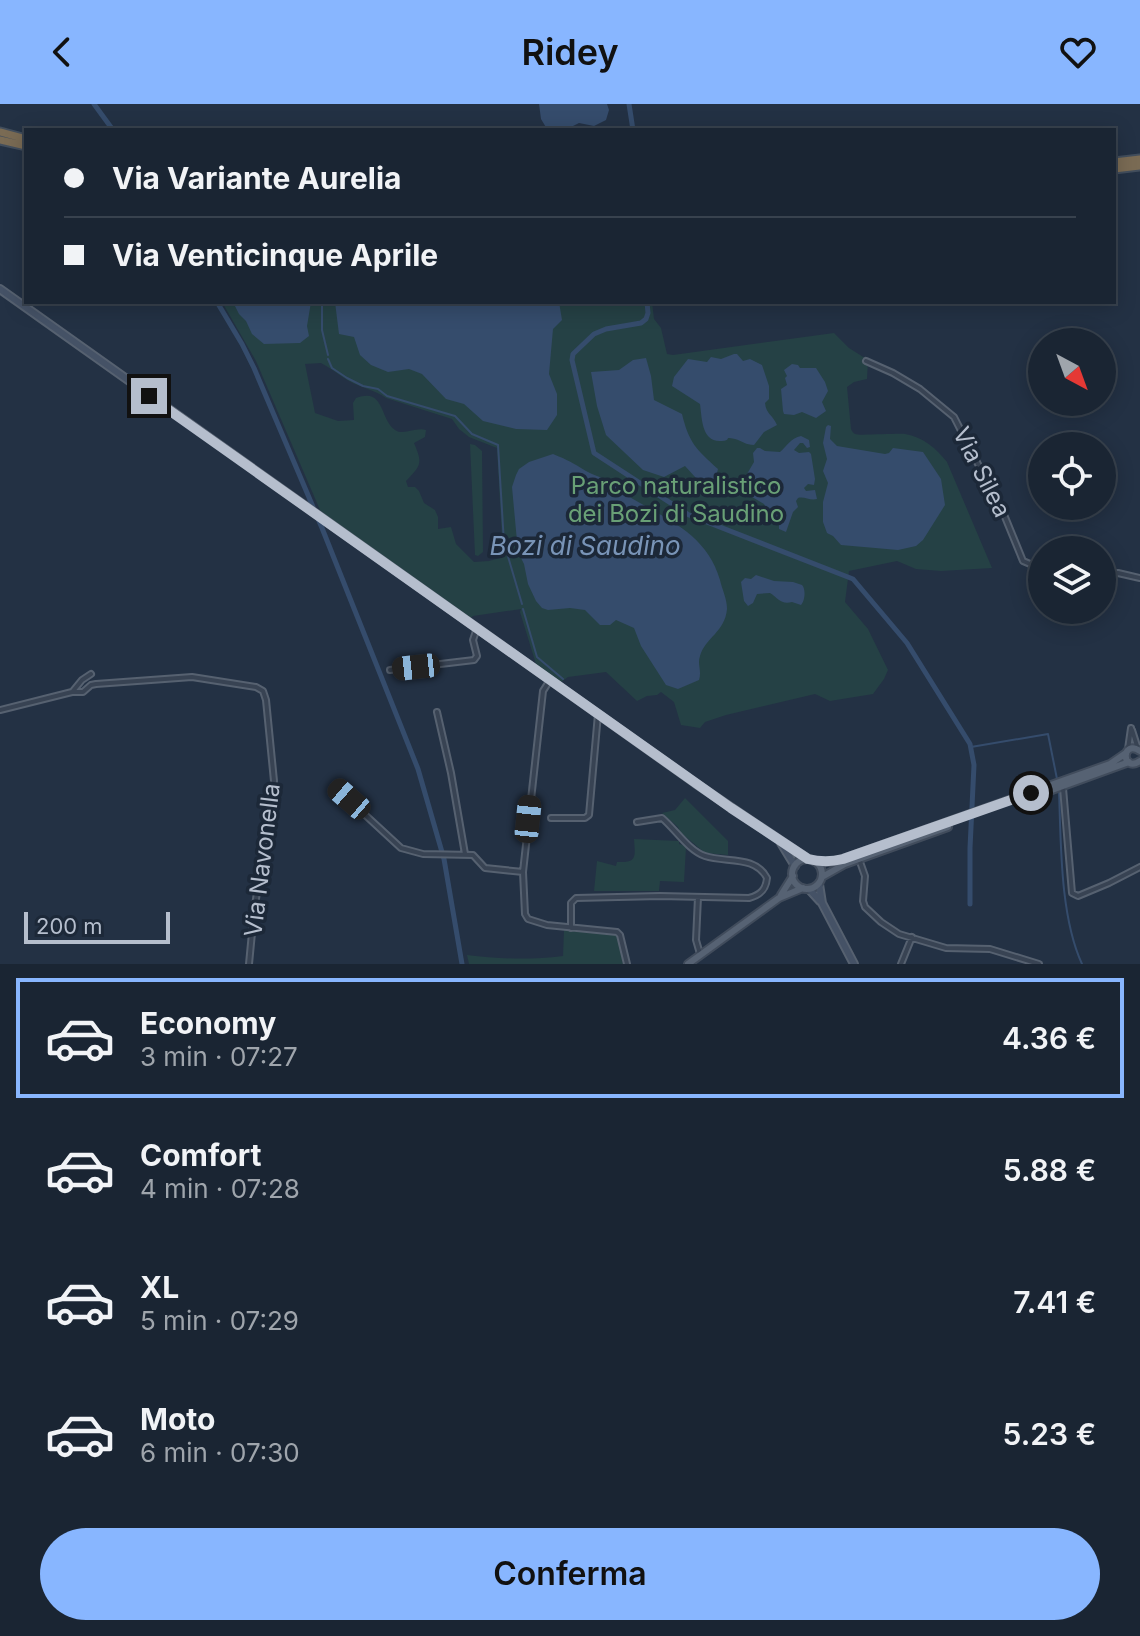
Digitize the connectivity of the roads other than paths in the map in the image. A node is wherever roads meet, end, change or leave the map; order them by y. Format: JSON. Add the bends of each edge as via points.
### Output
{"nodes":[{"id":1,"x":0,"y":132,"type":"edge"},
{"id":2,"x":24,"y":138,"type":"edge"},
{"id":3,"x":0,"y":140,"type":"edge"},
{"id":4,"x":24,"y":146,"type":"edge"},
{"id":5,"x":1140,"y":159,"type":"edge"},
{"id":6,"x":1116,"y":162,"type":"edge"},
{"id":7,"x":1140,"y":166,"type":"edge"},
{"id":8,"x":1116,"y":169,"type":"edge"},
{"id":9,"x":0,"y":289,"type":"edge"},
{"id":10,"x":866,"y":361,"type":"dead end"},
{"id":11,"x":1028,"y":563,"type":"edge"},
{"id":12,"x":1116,"y":573,"type":"edge"},
{"id":13,"x":1140,"y":578,"type":"edge"},
{"id":14,"x":477,"y":628,"type":"junction"},
{"id":15,"x":390,"y":670,"type":"dead end"},
{"id":16,"x":91,"y":674,"type":"dead end"},
{"id":17,"x":550,"y":680,"type":"junction"},
{"id":18,"x":74,"y":692,"type":"junction"},
{"id":19,"x":0,"y":710,"type":"edge"},
{"id":20,"x":437,"y":712,"type":"dead end"},
{"id":21,"x":598,"y":713,"type":"junction"},
{"id":22,"x":1139,"y":750,"type":"edge"},
{"id":23,"x":1127,"y":752,"type":"junction"},
{"id":24,"x":1140,"y":761,"type":"edge"},
{"id":25,"x":1129,"y":762,"type":"junction"},
{"id":26,"x":1063,"y":786,"type":"junction"},
{"id":27,"x":336,"y":788,"type":"dead end"},
{"id":28,"x":978,"y":814,"type":"junction"},
{"id":29,"x":551,"y":818,"type":"dead end"},
{"id":30,"x":962,"y":820,"type":"junction"},
{"id":31,"x":637,"y":822,"type":"dead end"},
{"id":32,"x":781,"y":843,"type":"junction"},
{"id":33,"x":465,"y":854,"type":"junction"},
{"id":34,"x":859,"y":858,"type":"junction"},
{"id":35,"x":812,"y":860,"type":"junction"},
{"id":36,"x":795,"y":866,"type":"junction"},
{"id":37,"x":1140,"y":867,"type":"edge"},
{"id":38,"x":523,"y":872,"type":"junction"},
{"id":39,"x":793,"y":876,"type":"junction"},
{"id":40,"x":820,"y":881,"type":"junction"},
{"id":41,"x":806,"y":889,"type":"junction"},
{"id":42,"x":698,"y":897,"type":"junction"},
{"id":43,"x":779,"y":898,"type":"junction"},
{"id":44,"x":822,"y":903,"type":"junction"},
{"id":45,"x":571,"y":928,"type":"junction"},
{"id":46,"x":912,"y":937,"type":"junction"},
{"id":47,"x":700,"y":955,"type":"junction"},
{"id":48,"x":249,"y":964,"type":"edge"},
{"id":49,"x":627,"y":964,"type":"edge"},
{"id":50,"x":688,"y":964,"type":"edge"},
{"id":51,"x":854,"y":964,"type":"edge"},
{"id":52,"x":901,"y":964,"type":"edge"},
{"id":53,"x":1039,"y":964,"type":"edge"}],
"edges":[{"from":1,"to":2,"type":"highway"},
{"from":3,"to":4,"type":"highway"},
{"from":5,"to":6,"type":"highway"},
{"from":7,"to":8,"type":"highway"},
{"from":9,"to":14,"type":"main road"},
{"from":10,"to":11,"type":"street","name":"Via Silea","via":[[920,389],[954,417]]},
{"from":12,"to":13,"type":"street"},
{"from":14,"to":15,"type":"street","via":[[474,660]]},
{"from":14,"to":17,"type":"main road"},
{"from":16,"to":18,"type":"street"},
{"from":17,"to":21,"type":"main road"},
{"from":17,"to":38,"type":"street","via":[[543,691]]},
{"from":18,"to":19,"type":"street","name":"Via Navonella"},
{"from":18,"to":48,"type":"street","name":"Via Navonella","via":[[104,682],[192,677],[256,687],[265,694],[274,781]]},
{"from":20,"to":33,"type":"street"},
{"from":21,"to":29,"type":"street","via":[[589,815]]},
{"from":21,"to":32,"type":"main road"},
{"from":22,"to":23,"type":"main road"},
{"from":22,"to":23,"type":"street","via":[[1131,728]]},
{"from":23,"to":25,"type":"main road"},
{"from":23,"to":28,"type":"main road","via":[[1110,764]]},
{"from":24,"to":25,"type":"main road"},
{"from":25,"to":26,"type":"main road"},
{"from":26,"to":28,"type":"main road"},
{"from":26,"to":37,"type":"street","via":[[1072,893],[1078,896]]},
{"from":27,"to":33,"type":"street","via":[[401,848]]},
{"from":28,"to":30,"type":"main road"},
{"from":30,"to":34,"type":"main road"},
{"from":30,"to":35,"type":"main road","via":[[833,862]]},
{"from":31,"to":42,"type":"street","via":[[662,818],[702,856],[760,866],[767,878],[757,896]]},
{"from":32,"to":35,"type":"main road"},
{"from":32,"to":36,"type":"main road"},
{"from":33,"to":38,"type":"street","via":[[488,869]]},
{"from":34,"to":40,"type":"main road"},
{"from":34,"to":46,"type":"street","via":[[865,907],[899,934]]},
{"from":35,"to":36,"type":"main road"},
{"from":35,"to":40,"type":"main road","via":[[821,868]]},
{"from":36,"to":39,"type":"main road"},
{"from":38,"to":45,"type":"street","via":[[528,919]]},
{"from":39,"to":41,"type":"main road"},
{"from":39,"to":43,"type":"main road"},
{"from":40,"to":41,"type":"main road"},
{"from":40,"to":44,"type":"main road"},
{"from":41,"to":43,"type":"main road"},
{"from":41,"to":44,"type":"main road"},
{"from":42,"to":45,"type":"street","via":[[576,898],[571,903]]},
{"from":42,"to":47,"type":"street"},
{"from":43,"to":47,"type":"main road"},
{"from":44,"to":51,"type":"main road"},
{"from":45,"to":49,"type":"street","via":[[617,932]]},
{"from":46,"to":52,"type":"street"},
{"from":46,"to":53,"type":"street","via":[[946,948],[990,949]]},
{"from":47,"to":50,"type":"main road"}]}
